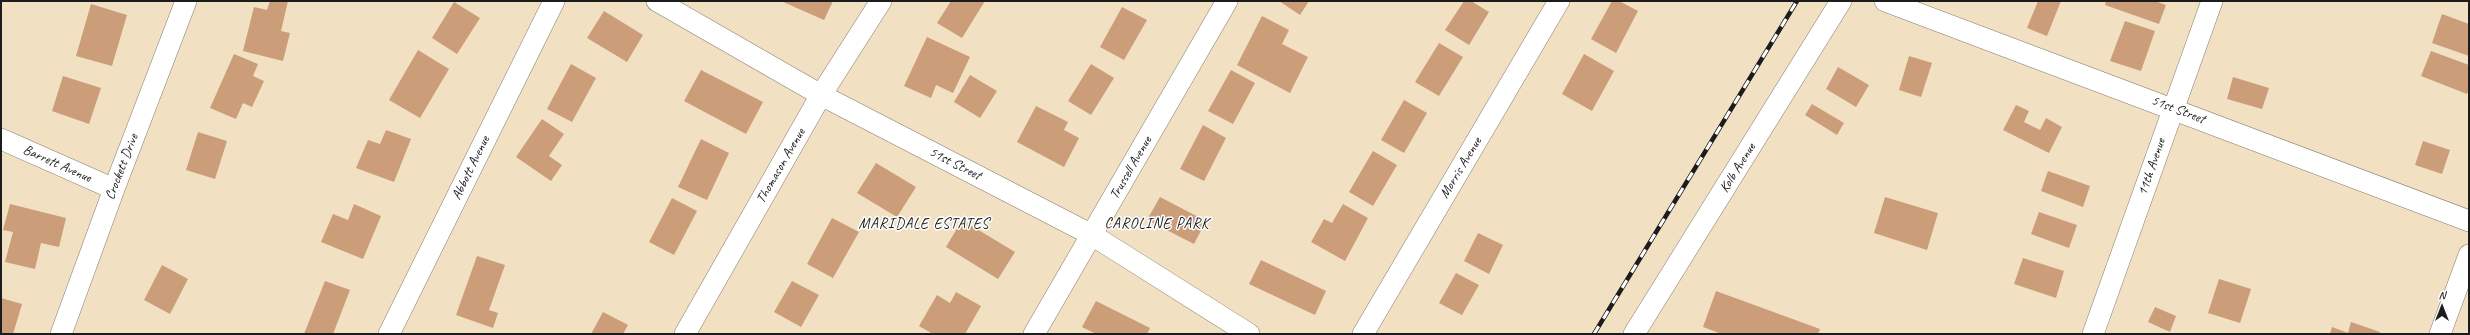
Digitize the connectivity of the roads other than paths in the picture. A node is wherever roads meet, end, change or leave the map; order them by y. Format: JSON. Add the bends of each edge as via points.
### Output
{"nodes":[{"id":1,"x":186,"y":1,"type":"edge"},
{"id":2,"x":554,"y":1,"type":"edge"},
{"id":3,"x":657,"y":1,"type":"edge"},
{"id":4,"x":881,"y":1,"type":"edge"},
{"id":5,"x":1227,"y":1,"type":"edge"},
{"id":6,"x":1559,"y":1,"type":"edge"},
{"id":7,"x":1841,"y":1,"type":"edge"},
{"id":8,"x":1885,"y":1,"type":"edge"},
{"id":9,"x":2212,"y":1,"type":"edge"},
{"id":10,"x":821,"y":95,"type":"junction"},
{"id":11,"x":2173,"y":108,"type":"junction"},
{"id":12,"x":1,"y":139,"type":"edge"},
{"id":13,"x":114,"y":189,"type":"junction"},
{"id":14,"x":2469,"y":221,"type":"edge"},
{"id":15,"x":1092,"y":235,"type":"junction"},
{"id":16,"x":2469,"y":255,"type":"edge"},
{"id":17,"x":61,"y":334,"type":"edge"},
{"id":18,"x":389,"y":334,"type":"edge"},
{"id":19,"x":685,"y":334,"type":"edge"},
{"id":20,"x":1034,"y":334,"type":"edge"},
{"id":21,"x":1249,"y":334,"type":"edge"},
{"id":22,"x":1362,"y":334,"type":"edge"},
{"id":23,"x":1634,"y":334,"type":"edge"},
{"id":24,"x":2093,"y":334,"type":"edge"},
{"id":25,"x":2440,"y":334,"type":"edge"}],
"edges":[{"from":1,"to":13,"type":"street","name":"Crockett Drive"},
{"from":2,"to":18,"type":"street","name":"Abbott Avenue"},
{"from":3,"to":10,"type":"street","name":"51st Street"},
{"from":4,"to":10,"type":"street","name":"Thomason Avenue"},
{"from":5,"to":15,"type":"street","name":"Trussell Avenue"},
{"from":6,"to":22,"type":"street","name":"Morris Avenue"},
{"from":7,"to":23,"type":"street","name":"Kolb Avenue"},
{"from":8,"to":11,"type":"street","name":"51st Street"},
{"from":9,"to":11,"type":"street","name":"11th Avenue"},
{"from":10,"to":15,"type":"street","name":"51st Street"},
{"from":10,"to":19,"type":"street","name":"Thomason Avenue"},
{"from":11,"to":14,"type":"street","name":"51st Street"},
{"from":11,"to":24,"type":"street","name":"11th Avenue"},
{"from":12,"to":13,"type":"street","name":"Barrett Avenue"},
{"from":13,"to":17,"type":"street","name":"Crockett Drive"},
{"from":15,"to":20,"type":"street","name":"Trussell Avenue"},
{"from":15,"to":21,"type":"street","name":"51st Street"},
{"from":16,"to":25,"type":"street"}]}
